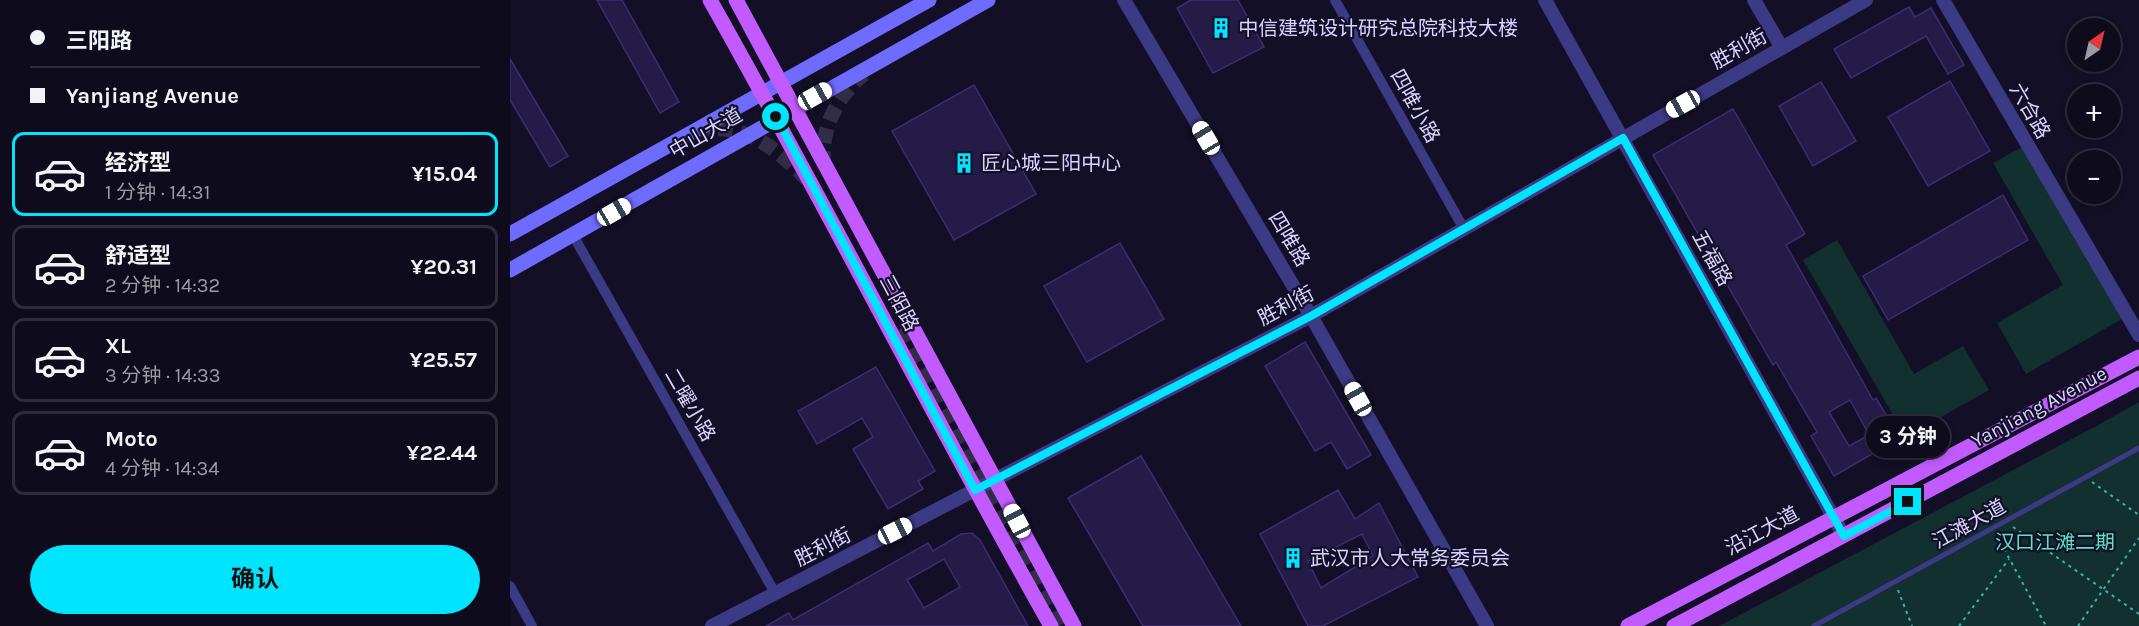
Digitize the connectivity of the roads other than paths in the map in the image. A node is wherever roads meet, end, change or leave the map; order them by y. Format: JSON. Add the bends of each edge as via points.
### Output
{"nodes":[{"id":1,"x":710,"y":0,"type":"edge"},
{"id":2,"x":736,"y":0,"type":"edge"},
{"id":3,"x":929,"y":0,"type":"edge"},
{"id":4,"x":987,"y":0,"type":"edge"},
{"id":5,"x":1124,"y":0,"type":"edge"},
{"id":6,"x":1335,"y":0,"type":"edge"},
{"id":7,"x":1545,"y":0,"type":"edge"},
{"id":8,"x":1754,"y":0,"type":"edge"},
{"id":9,"x":1866,"y":0,"type":"edge"},
{"id":10,"x":1942,"y":0,"type":"edge"},
{"id":11,"x":1782,"y":48,"type":"junction"},
{"id":12,"x":782,"y":81,"type":"junction"},
{"id":13,"x":763,"y":93,"type":"junction"},
{"id":14,"x":796,"y":106,"type":"junction"},
{"id":15,"x":776,"y":117,"type":"junction"},
{"id":16,"x":1623,"y":138,"type":"junction"},
{"id":17,"x":1464,"y":229,"type":"junction"},
{"id":18,"x":510,"y":234,"type":"edge"},
{"id":19,"x":573,"y":235,"type":"junction"},
{"id":20,"x":510,"y":270,"type":"edge"},
{"id":21,"x":1311,"y":316,"type":"junction"},
{"id":22,"x":2139,"y":336,"type":"edge"},
{"id":23,"x":2139,"y":357,"type":"edge"},
{"id":24,"x":2139,"y":378,"type":"edge"},
{"id":25,"x":2139,"y":448,"type":"edge"},
{"id":26,"x":995,"y":479,"type":"junction"},
{"id":27,"x":975,"y":490,"type":"junction"},
{"id":28,"x":1834,"y":517,"type":"junction"},
{"id":29,"x":1844,"y":536,"type":"junction"},
{"id":30,"x":510,"y":586,"type":"edge"},
{"id":31,"x":775,"y":593,"type":"junction"},
{"id":32,"x":532,"y":626,"type":"edge"},
{"id":33,"x":712,"y":626,"type":"edge"},
{"id":34,"x":1051,"y":626,"type":"edge"},
{"id":35,"x":1074,"y":626,"type":"edge"},
{"id":36,"x":1487,"y":626,"type":"edge"},
{"id":37,"x":1628,"y":626,"type":"edge"},
{"id":38,"x":1674,"y":626,"type":"edge"},
{"id":39,"x":1814,"y":626,"type":"edge"}],
"edges":[{"from":1,"to":13,"type":"main road","name":"三阳路"},
{"from":2,"to":12,"type":"main road","name":"三阳路"},
{"from":3,"to":12,"type":"main road","name":"中山大道"},
{"from":4,"to":14,"type":"main road","name":"中山大道"},
{"from":5,"to":21,"type":"street","name":"四唯路"},
{"from":6,"to":17,"type":"street","name":"四唯小路"},
{"from":7,"to":16,"type":"street","name":"五福路"},
{"from":8,"to":11,"type":"street"},
{"from":9,"to":11,"type":"street","name":"胜利街"},
{"from":10,"to":22,"type":"street","name":"六合路"},
{"from":11,"to":16,"type":"street","name":"胜利街"},
{"from":12,"to":13,"type":"main road","name":"中山大道"},
{"from":12,"to":14,"type":"main road","name":"三阳路"},
{"from":13,"to":15,"type":"main road","name":"三阳路"},
{"from":13,"to":18,"type":"main road","name":"中山大道"},
{"from":14,"to":15,"type":"main road","name":"中山大道"},
{"from":14,"to":26,"type":"main road","name":"三阳路"},
{"from":15,"to":19,"type":"main road","name":"中山大道"},
{"from":15,"to":27,"type":"main road","name":"三阳路"},
{"from":16,"to":17,"type":"street","name":"胜利街"},
{"from":16,"to":28,"type":"street","name":"五福路"},
{"from":17,"to":21,"type":"street","name":"胜利街"},
{"from":19,"to":20,"type":"main road","name":"中山大道"},
{"from":19,"to":31,"type":"street","name":"二曜小路"},
{"from":21,"to":26,"type":"street","name":"胜利街"},
{"from":21,"to":36,"type":"street","name":"四唯路"},
{"from":23,"to":28,"type":"main road","name":"沿江大道"},
{"from":24,"to":29,"type":"main road","name":"Yanjiang Avenue"},
{"from":25,"to":39,"type":"lane","name":"江滩大道"},
{"from":26,"to":27,"type":"street","name":"胜利街"},
{"from":26,"to":35,"type":"main road","name":"三阳路"},
{"from":27,"to":31,"type":"street","name":"胜利街"},
{"from":27,"to":34,"type":"main road","name":"三阳路"},
{"from":28,"to":29,"type":"street","name":"五福路"},
{"from":28,"to":37,"type":"main road","name":"沿江大道"},
{"from":29,"to":38,"type":"main road","name":"Yanjiang Avenue"},
{"from":30,"to":32,"type":"street"},
{"from":31,"to":33,"type":"street","name":"胜利街"}]}
